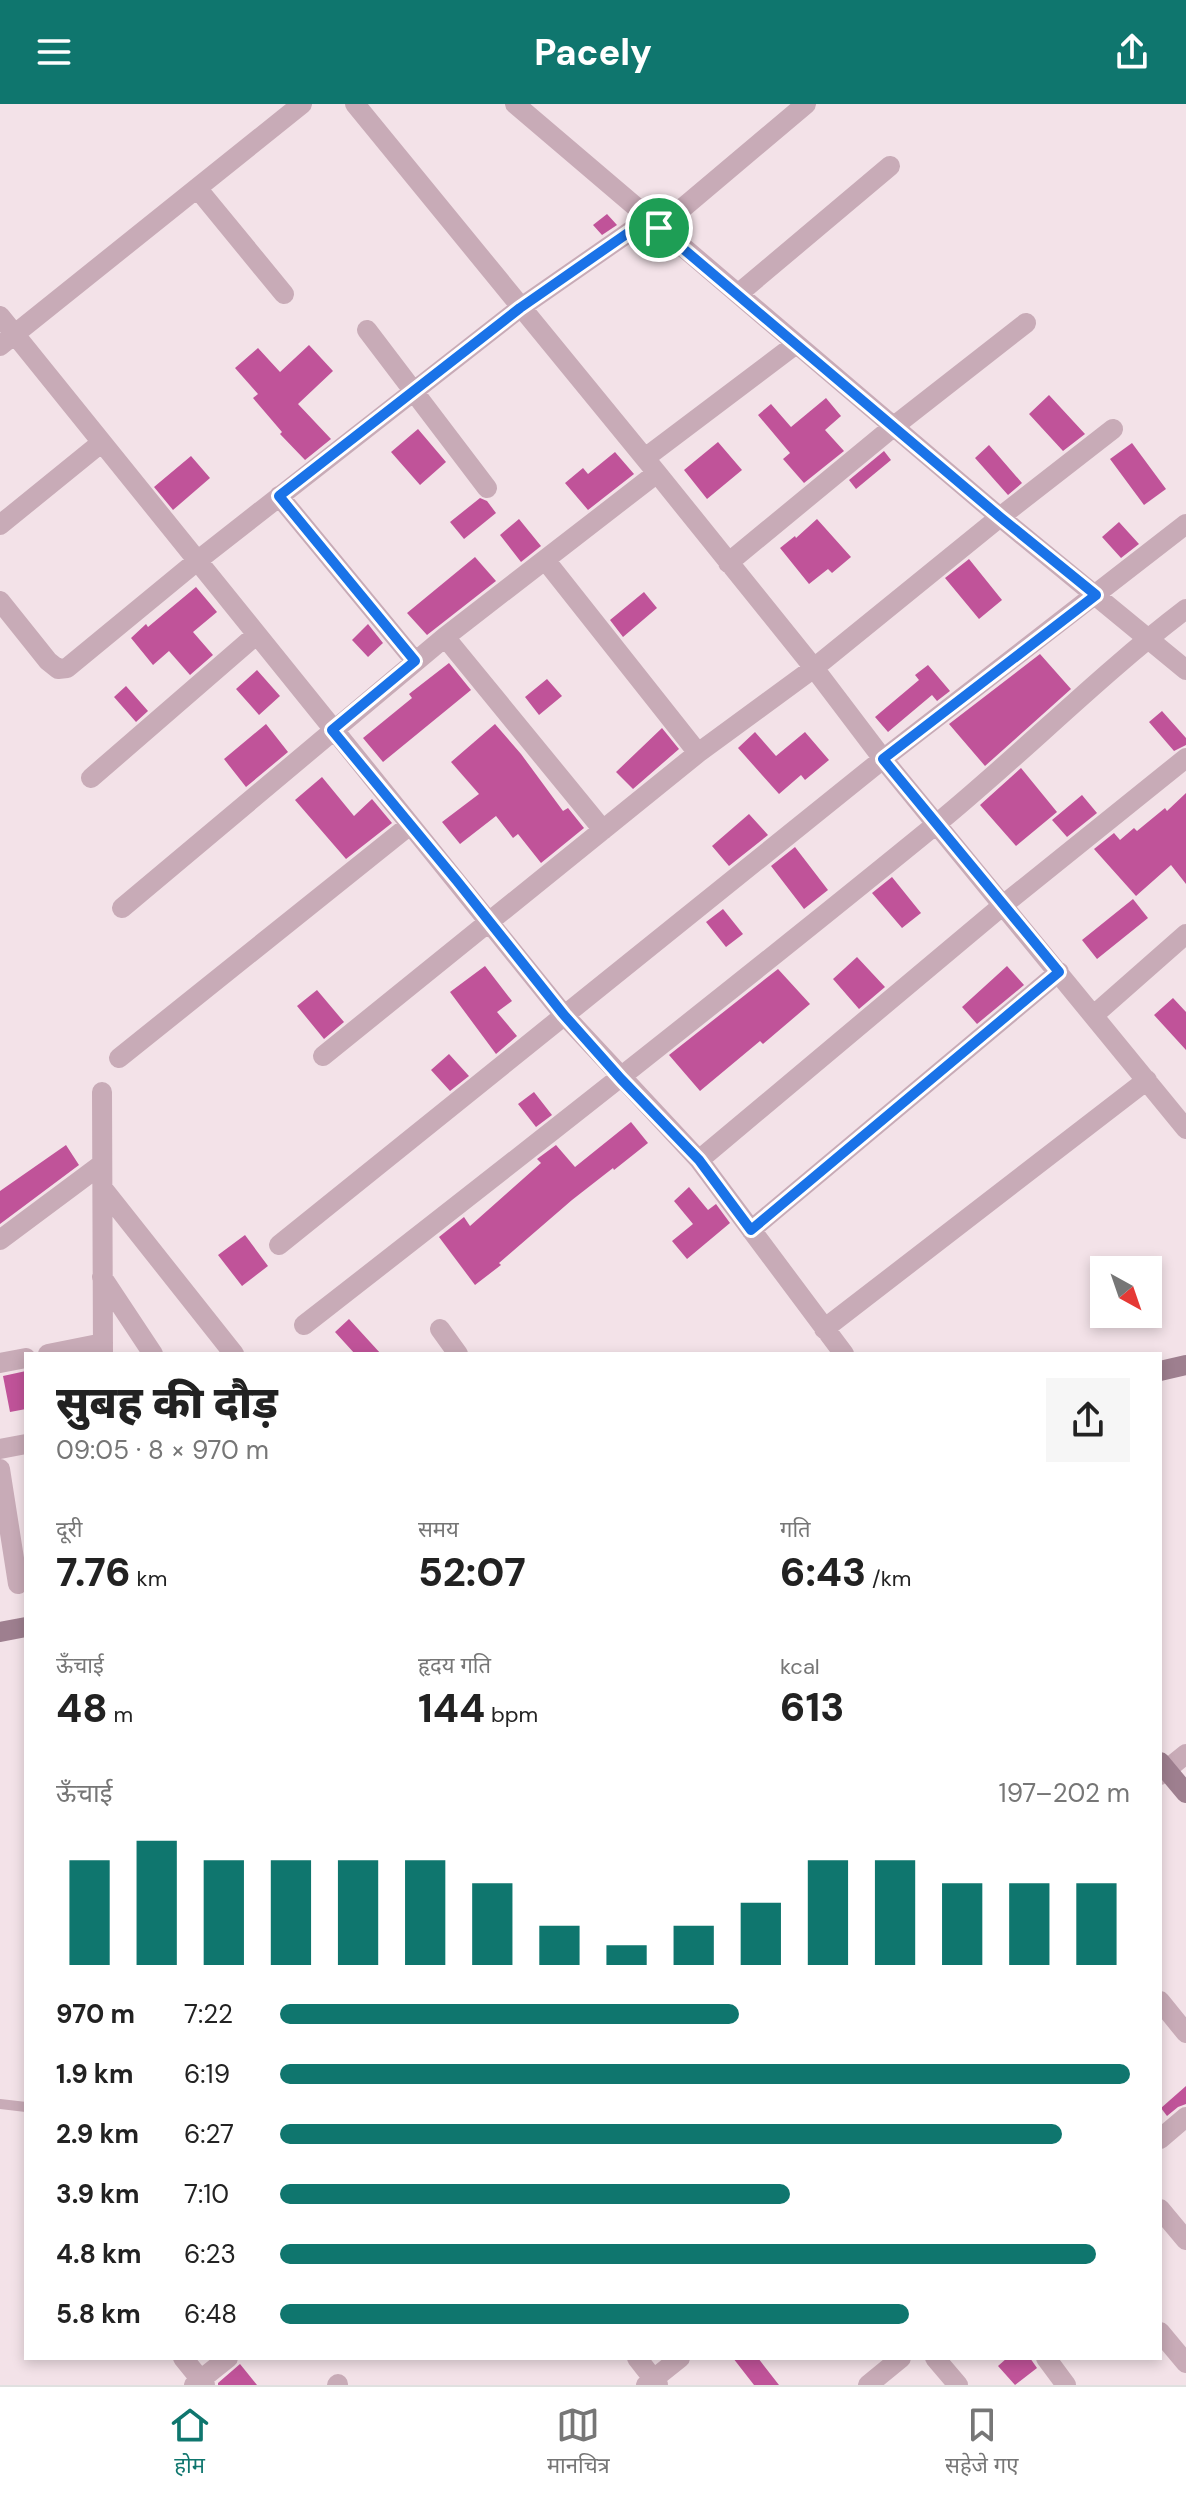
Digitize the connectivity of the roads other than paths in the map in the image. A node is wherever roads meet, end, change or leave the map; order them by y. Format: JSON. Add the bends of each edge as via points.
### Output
{"nodes":[{"id":1,"x":302,"y":104,"type":"edge"},
{"id":2,"x":355,"y":104,"type":"edge"},
{"id":3,"x":515,"y":104,"type":"edge"},
{"id":4,"x":806,"y":104,"type":"edge"},
{"id":5,"x":890,"y":166,"type":"dead end"},
{"id":6,"x":197,"y":188,"type":"junction"},
{"id":7,"x":654,"y":224,"type":"junction"},
{"id":8,"x":284,"y":294,"type":"dead end"},
{"id":9,"x":738,"y":294,"type":"junction"},
{"id":10,"x":520,"y":308,"type":"junction"},
{"id":11,"x":0,"y":316,"type":"edge"},
{"id":12,"x":1026,"y":323,"type":"dead end"},
{"id":13,"x":367,"y":330,"type":"dead end"},
{"id":14,"x":7,"y":340,"type":"edge"},
{"id":15,"x":796,"y":344,"type":"junction"},
{"id":16,"x":415,"y":392,"type":"junction"},
{"id":17,"x":893,"y":427,"type":"junction"},
{"id":18,"x":1113,"y":429,"type":"dead end"},
{"id":19,"x":101,"y":443,"type":"junction"},
{"id":20,"x":651,"y":465,"type":"junction"},
{"id":21,"x":487,"y":488,"type":"dead end"},
{"id":22,"x":279,"y":496,"type":"junction"},
{"id":23,"x":1000,"y":517,"type":"junction"},
{"id":24,"x":1186,"y":524,"type":"edge"},
{"id":25,"x":0,"y":525,"type":"edge"},
{"id":26,"x":197,"y":561,"type":"junction"},
{"id":27,"x":546,"y":561,"type":"junction"},
{"id":28,"x":728,"y":563,"type":"junction"},
{"id":29,"x":1096,"y":595,"type":"junction"},
{"id":30,"x":0,"y":601,"type":"edge"},
{"id":31,"x":1186,"y":609,"type":"edge"},
{"id":32,"x":256,"y":635,"type":"junction"},
{"id":33,"x":445,"y":637,"type":"junction"},
{"id":34,"x":1148,"y":638,"type":"junction"},
{"id":35,"x":415,"y":661,"type":"junction"},
{"id":36,"x":814,"y":668,"type":"junction"},
{"id":37,"x":1186,"y":670,"type":"edge"},
{"id":38,"x":332,"y":730,"type":"junction"},
{"id":39,"x":698,"y":753,"type":"junction"},
{"id":40,"x":1186,"y":758,"type":"edge"},
{"id":41,"x":883,"y":759,"type":"junction"},
{"id":42,"x":91,"y":778,"type":"dead end"},
{"id":43,"x":937,"y":823,"type":"junction"},
{"id":44,"x":410,"y":825,"type":"junction"},
{"id":45,"x":603,"y":830,"type":"junction"},
{"id":46,"x":1002,"y":906,"type":"junction"},
{"id":47,"x":122,"y":908,"type":"dead end"},
{"id":48,"x":490,"y":921,"type":"junction"},
{"id":49,"x":1186,"y":934,"type":"edge"},
{"id":50,"x":1059,"y":972,"type":"junction"},
{"id":51,"x":564,"y":1015,"type":"junction"},
{"id":52,"x":1094,"y":1015,"type":"junction"},
{"id":53,"x":323,"y":1056,"type":"dead end"},
{"id":54,"x":119,"y":1058,"type":"dead end"},
{"id":55,"x":621,"y":1079,"type":"junction"},
{"id":56,"x":1147,"y":1080,"type":"junction"},
{"id":57,"x":102,"y":1092,"type":"dead end"},
{"id":58,"x":1185,"y":1124,"type":"edge"},
{"id":59,"x":699,"y":1160,"type":"junction"},
{"id":60,"x":102,"y":1164,"type":"junction"},
{"id":61,"x":104,"y":1190,"type":"junction"},
{"id":62,"x":751,"y":1230,"type":"junction"},
{"id":63,"x":0,"y":1240,"type":"edge"},
{"id":64,"x":279,"y":1245,"type":"dead end"},
{"id":65,"x":102,"y":1277,"type":"junction"},
{"id":66,"x":304,"y":1325,"type":"dead end"},
{"id":67,"x":440,"y":1329,"type":"dead end"},
{"id":68,"x":824,"y":1329,"type":"junction"},
{"id":69,"x":103,"y":1348,"type":"edge"},
{"id":70,"x":66,"y":1352,"type":"edge"},
{"id":71,"x":152,"y":1352,"type":"edge"},
{"id":72,"x":232,"y":1352,"type":"edge"},
{"id":73,"x":457,"y":1352,"type":"edge"},
{"id":74,"x":842,"y":1352,"type":"edge"},
{"id":75,"x":24,"y":1358,"type":"edge"},
{"id":76,"x":0,"y":1363,"type":"edge"},
{"id":77,"x":1186,"y":1365,"type":"edge"},
{"id":78,"x":1162,"y":1371,"type":"edge"},
{"id":79,"x":24,"y":1444,"type":"edge"},
{"id":80,"x":0,"y":1449,"type":"edge"},
{"id":81,"x":0,"y":1469,"type":"edge"},
{"id":82,"x":18,"y":1584,"type":"dead end"},
{"id":83,"x":24,"y":1627,"type":"edge"},
{"id":84,"x":0,"y":1632,"type":"edge"},
{"id":85,"x":1186,"y":1754,"type":"edge"},
{"id":86,"x":1162,"y":1769,"type":"edge"},
{"id":87,"x":1186,"y":1793,"type":"edge"},
{"id":88,"x":1162,"y":2003,"type":"edge"},
{"id":89,"x":1186,"y":2033,"type":"edge"},
{"id":90,"x":0,"y":2104,"type":"edge"},
{"id":91,"x":24,"y":2107,"type":"edge"},
{"id":92,"x":1186,"y":2117,"type":"edge"},
{"id":93,"x":1162,"y":2137,"type":"edge"},
{"id":94,"x":1162,"y":2211,"type":"edge"},
{"id":95,"x":1186,"y":2240,"type":"edge"},
{"id":96,"x":1162,"y":2334,"type":"edge"},
{"id":97,"x":184,"y":2360,"type":"edge"},
{"id":98,"x":226,"y":2360,"type":"edge"},
{"id":99,"x":638,"y":2360,"type":"edge"},
{"id":100,"x":678,"y":2360,"type":"edge"},
{"id":101,"x":899,"y":2360,"type":"edge"},
{"id":102,"x":937,"y":2360,"type":"edge"},
{"id":103,"x":1047,"y":2360,"type":"edge"},
{"id":104,"x":1186,"y":2363,"type":"edge"},
{"id":105,"x":200,"y":2383,"type":"edge"},
{"id":106,"x":653,"y":2383,"type":"edge"},
{"id":107,"x":868,"y":2385,"type":"edge"},
{"id":108,"x":958,"y":2385,"type":"edge"},
{"id":109,"x":1066,"y":2385,"type":"edge"}],
"edges":[{"from":1,"to":6,"type":"street"},
{"from":2,"to":10,"type":"street"},
{"from":3,"to":7,"type":"street"},
{"from":4,"to":7,"type":"street"},
{"from":5,"to":9,"type":"street"},
{"from":6,"to":8,"type":"street"},
{"from":6,"to":14,"type":"street"},
{"from":7,"to":9,"type":"street"},
{"from":7,"to":10,"type":"street"},
{"from":9,"to":15,"type":"street"},
{"from":10,"to":16,"type":"street"},
{"from":10,"to":20,"type":"street"},
{"from":11,"to":14,"type":"street"},
{"from":12,"to":17,"type":"street"},
{"from":13,"to":16,"type":"street"},
{"from":14,"to":19,"type":"street"},
{"from":15,"to":17,"type":"street"},
{"from":15,"to":20,"type":"street"},
{"from":16,"to":21,"type":"street"},
{"from":16,"to":22,"type":"street"},
{"from":17,"to":23,"type":"street"},
{"from":17,"to":28,"type":"street"},
{"from":18,"to":23,"type":"street"},
{"from":19,"to":25,"type":"street"},
{"from":19,"to":26,"type":"street"},
{"from":20,"to":27,"type":"street"},
{"from":20,"to":28,"type":"street"},
{"from":22,"to":26,"type":"street"},
{"from":22,"to":35,"type":"street"},
{"from":23,"to":29,"type":"street"},
{"from":23,"to":36,"type":"street"},
{"from":24,"to":29,"type":"street"},
{"from":26,"to":30,"type":"street","via":[[67,668],[53,666]]},
{"from":26,"to":32,"type":"street"},
{"from":27,"to":33,"type":"street"},
{"from":27,"to":39,"type":"street"},
{"from":28,"to":36,"type":"street"},
{"from":29,"to":34,"type":"street"},
{"from":29,"to":41,"type":"street"},
{"from":31,"to":34,"type":"street"},
{"from":32,"to":38,"type":"street"},
{"from":32,"to":42,"type":"street"},
{"from":33,"to":35,"type":"street"},
{"from":33,"to":45,"type":"street"},
{"from":34,"to":37,"type":"street"},
{"from":34,"to":43,"type":"street"},
{"from":35,"to":38,"type":"street"},
{"from":36,"to":39,"type":"street"},
{"from":36,"to":41,"type":"street"},
{"from":38,"to":44,"type":"street"},
{"from":38,"to":47,"type":"street"},
{"from":39,"to":45,"type":"street"},
{"from":40,"to":46,"type":"street"},
{"from":41,"to":43,"type":"street"},
{"from":41,"to":51,"type":"street"},
{"from":43,"to":46,"type":"street"},
{"from":43,"to":55,"type":"street"},
{"from":44,"to":48,"type":"street"},
{"from":44,"to":54,"type":"street"},
{"from":45,"to":48,"type":"street"},
{"from":46,"to":50,"type":"street"},
{"from":46,"to":59,"type":"street"},
{"from":48,"to":51,"type":"street"},
{"from":48,"to":53,"type":"street"},
{"from":49,"to":52,"type":"street"},
{"from":50,"to":52,"type":"street"},
{"from":50,"to":62,"type":"street"},
{"from":51,"to":55,"type":"street"},
{"from":51,"to":64,"type":"street"},
{"from":52,"to":56,"type":"street"},
{"from":55,"to":59,"type":"street"},
{"from":55,"to":66,"type":"street"},
{"from":56,"to":58,"type":"street"},
{"from":56,"to":68,"type":"street"},
{"from":57,"to":60,"type":"street"},
{"from":59,"to":62,"type":"street"},
{"from":60,"to":61,"type":"street"},
{"from":60,"to":63,"type":"street"},
{"from":61,"to":65,"type":"street"},
{"from":61,"to":72,"type":"street"},
{"from":62,"to":68,"type":"street"},
{"from":65,"to":69,"type":"street"},
{"from":65,"to":71,"type":"street"},
{"from":67,"to":73,"type":"street"},
{"from":68,"to":74,"type":"street"},
{"from":69,"to":70,"type":"street"},
{"from":75,"to":76,"type":"street"},
{"from":77,"to":78,"type":"street"},
{"from":79,"to":80,"type":"street"},
{"from":81,"to":82,"type":"street"},
{"from":83,"to":84,"type":"street"},
{"from":85,"to":86,"type":"street"},
{"from":86,"to":87,"type":"street"},
{"from":88,"to":89,"type":"street"},
{"from":90,"to":91,"type":"lane"},
{"from":92,"to":93,"type":"street"},
{"from":94,"to":95,"type":"street"},
{"from":96,"to":104,"type":"street"},
{"from":97,"to":105,"type":"street"},
{"from":98,"to":105,"type":"street"},
{"from":99,"to":106,"type":"street"},
{"from":100,"to":106,"type":"street"},
{"from":101,"to":107,"type":"street"},
{"from":102,"to":108,"type":"street"},
{"from":103,"to":109,"type":"street"}]}
